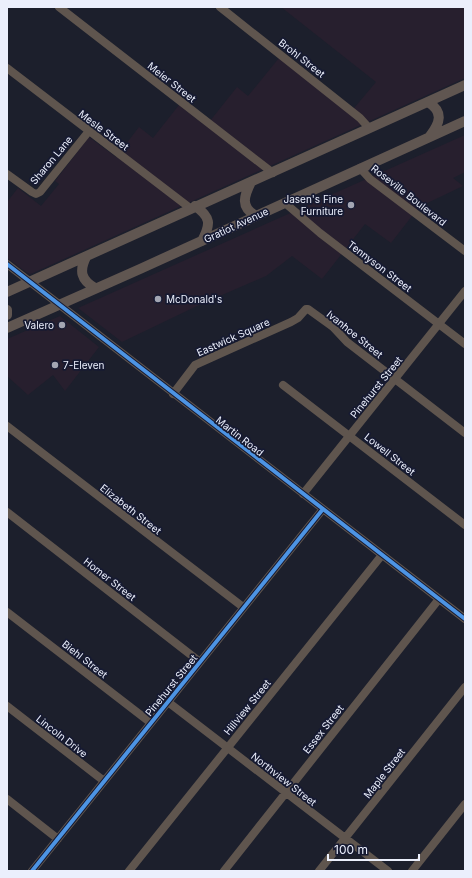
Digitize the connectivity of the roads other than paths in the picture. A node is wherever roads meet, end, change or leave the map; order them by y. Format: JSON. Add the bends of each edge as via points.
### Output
{"nodes":[{"id":1,"x":59,"y":7,"type":"edge"},
{"id":2,"x":220,"y":7,"type":"edge"},
{"id":3,"x":7,"y":68,"type":"edge"},
{"id":4,"x":465,"y":85,"type":"edge"},
{"id":5,"x":428,"y":102,"type":"junction"},
{"id":6,"x":465,"y":121,"type":"edge"},
{"id":7,"x":369,"y":128,"type":"junction"},
{"id":8,"x":89,"y":131,"type":"junction"},
{"id":9,"x":430,"y":136,"type":"junction"},
{"id":10,"x":360,"y":168,"type":"junction"},
{"id":11,"x":273,"y":172,"type":"junction"},
{"id":12,"x":7,"y":174,"type":"edge"},
{"id":13,"x":251,"y":182,"type":"junction"},
{"id":14,"x":285,"y":203,"type":"junction"},
{"id":15,"x":192,"y":207,"type":"junction"},
{"id":16,"x":256,"y":216,"type":"junction"},
{"id":17,"x":202,"y":241,"type":"junction"},
{"id":18,"x":465,"y":251,"type":"edge"},
{"id":19,"x":86,"y":257,"type":"junction"},
{"id":20,"x":7,"y":264,"type":"edge"},
{"id":21,"x":30,"y":282,"type":"junction"},
{"id":22,"x":95,"y":288,"type":"junction"},
{"id":23,"x":465,"y":291,"type":"edge"},
{"id":24,"x":7,"y":292,"type":"edge"},
{"id":25,"x":59,"y":305,"type":"junction"},
{"id":26,"x":308,"y":309,"type":"joint"},
{"id":27,"x":7,"y":310,"type":"edge"},
{"id":28,"x":7,"y":315,"type":"edge"},
{"id":29,"x":439,"y":324,"type":"junction"},
{"id":30,"x":7,"y":328,"type":"edge"},
{"id":31,"x":465,"y":344,"type":"edge"},
{"id":32,"x":396,"y":379,"type":"junction"},
{"id":33,"x":283,"y":385,"type":"dead end"},
{"id":34,"x":173,"y":394,"type":"junction"},
{"id":35,"x":7,"y":426,"type":"edge"},
{"id":36,"x":465,"y":433,"type":"edge"},
{"id":37,"x":350,"y":436,"type":"junction"},
{"id":38,"x":303,"y":494,"type":"junction"},
{"id":39,"x":323,"y":509,"type":"junction"},
{"id":40,"x":7,"y":512,"type":"edge"},
{"id":41,"x":465,"y":525,"type":"edge"},
{"id":42,"x":382,"y":555,"type":"junction"},
{"id":43,"x":439,"y":599,"type":"junction"},
{"id":44,"x":243,"y":607,"type":"junction"},
{"id":45,"x":7,"y":612,"type":"edge"},
{"id":46,"x":465,"y":619,"type":"edge"},
{"id":47,"x":200,"y":662,"type":"junction"},
{"id":48,"x":465,"y":687,"type":"edge"},
{"id":49,"x":168,"y":702,"type":"junction"},
{"id":50,"x":7,"y":706,"type":"edge"},
{"id":51,"x":151,"y":723,"type":"junction"},
{"id":52,"x":227,"y":748,"type":"junction"},
{"id":53,"x":104,"y":781,"type":"junction"},
{"id":54,"x":286,"y":793,"type":"junction"},
{"id":55,"x":7,"y":799,"type":"edge"},
{"id":56,"x":465,"y":804,"type":"edge"},
{"id":57,"x":345,"y":838,"type":"junction"},
{"id":58,"x":58,"y":839,"type":"junction"},
{"id":59,"x":32,"y":871,"type":"edge"},
{"id":60,"x":129,"y":871,"type":"edge"},
{"id":61,"x":224,"y":871,"type":"edge"},
{"id":62,"x":320,"y":871,"type":"edge"},
{"id":63,"x":388,"y":871,"type":"edge"},
{"id":64,"x":412,"y":871,"type":"edge"}],
"edges":[{"from":1,"to":11,"type":"street","name":"Meier Street"},
{"from":2,"to":7,"type":"street","name":"Brohl Street","via":[[360,118]]},
{"from":3,"to":8,"type":"street","name":"Mesle Street"},
{"from":4,"to":5,"type":"main road"},
{"from":5,"to":7,"type":"main road"},
{"from":5,"to":9,"type":"main road","via":[[436,108],[439,117],[437,126]]},
{"from":6,"to":9,"type":"main road","name":"Gratiot Avenue"},
{"from":7,"to":11,"type":"main road"},
{"from":8,"to":12,"type":"street","name":"Sharon Lane","via":[[40,192],[32,192]]},
{"from":8,"to":15,"type":"street","name":"Mesle Street"},
{"from":9,"to":10,"type":"main road","name":"Gratiot Avenue"},
{"from":10,"to":14,"type":"main road","name":"Gratiot Avenue"},
{"from":10,"to":18,"type":"street","name":"Roseville Boulevard"},
{"from":11,"to":13,"type":"main road"},
{"from":13,"to":15,"type":"main road"},
{"from":13,"to":16,"type":"main road","via":[[246,191],[245,202],[248,210]]},
{"from":14,"to":16,"type":"main road","name":"Gratiot Avenue"},
{"from":14,"to":29,"type":"street","name":"Tennyson Street"},
{"from":15,"to":17,"type":"main road","via":[[204,212],[208,220],[208,228]]},
{"from":15,"to":19,"type":"main road"},
{"from":16,"to":17,"type":"main road","name":"Gratiot Avenue"},
{"from":17,"to":22,"type":"main road","name":"Gratiot Avenue"},
{"from":19,"to":21,"type":"main road"},
{"from":19,"to":22,"type":"main road","via":[[82,267],[83,277]]},
{"from":20,"to":21,"type":"street","name":"Martin Road"},
{"from":21,"to":24,"type":"main road"},
{"from":21,"to":25,"type":"street","name":"Martin Road"},
{"from":22,"to":25,"type":"main road","name":"Gratiot Avenue"},
{"from":23,"to":29,"type":"street","name":"Pinehurst Street"},
{"from":25,"to":30,"type":"main road","name":"Gratiot Avenue"},
{"from":25,"to":34,"type":"street","name":"Martin Road"},
{"from":26,"to":32,"type":"street","name":"Ivanhoe Street"},
{"from":26,"to":34,"type":"street","name":"Eastwick Square","via":[[291,322],[195,365]]},
{"from":27,"to":28,"type":"main road"},
{"from":29,"to":31,"type":"street","name":"Tennyson Street"},
{"from":29,"to":32,"type":"street","name":"Pinehurst Street"},
{"from":32,"to":36,"type":"street","name":"Ivanhoe Street"},
{"from":32,"to":37,"type":"street","name":"Pinehurst Street"},
{"from":33,"to":37,"type":"street","name":"Lowell Street"},
{"from":34,"to":38,"type":"street","name":"Martin Road"},
{"from":35,"to":44,"type":"street","name":"Elizabeth Street"},
{"from":37,"to":38,"type":"street","name":"Pinehurst Street"},
{"from":37,"to":41,"type":"street","name":"Lowell Street"},
{"from":38,"to":39,"type":"street","name":"Martin Road"},
{"from":39,"to":42,"type":"street","name":"Martin Road"},
{"from":39,"to":44,"type":"street","name":"Pinehurst Street"},
{"from":40,"to":47,"type":"street","name":"Homer Street"},
{"from":42,"to":43,"type":"street","name":"Martin Road"},
{"from":42,"to":52,"type":"street","name":"Hillview Street"},
{"from":43,"to":46,"type":"street","name":"Martin Road"},
{"from":43,"to":54,"type":"street","name":"Essex Street"},
{"from":44,"to":47,"type":"street","name":"Pinehurst Street"},
{"from":45,"to":51,"type":"street","name":"Biehl Street"},
{"from":47,"to":49,"type":"street","name":"Pinehurst Street"},
{"from":48,"to":57,"type":"street","name":"Maple Street"},
{"from":49,"to":51,"type":"street","name":"Pinehurst Street"},
{"from":49,"to":52,"type":"street","name":"Northview Street"},
{"from":50,"to":53,"type":"street","name":"Lincoln Drive"},
{"from":51,"to":53,"type":"street","name":"Pinehurst Street"},
{"from":52,"to":54,"type":"street","name":"Northview Street"},
{"from":52,"to":60,"type":"street","name":"Hillview Street"},
{"from":53,"to":58,"type":"street","name":"Pinehurst Street"},
{"from":54,"to":57,"type":"street","name":"Northview Street"},
{"from":54,"to":61,"type":"street","name":"Essex Street"},
{"from":55,"to":58,"type":"street"},
{"from":56,"to":64,"type":"street"},
{"from":57,"to":62,"type":"street","name":"Maple Street"},
{"from":57,"to":63,"type":"street","name":"Northview Street"},
{"from":58,"to":59,"type":"street","name":"Pinehurst Street"}]}
